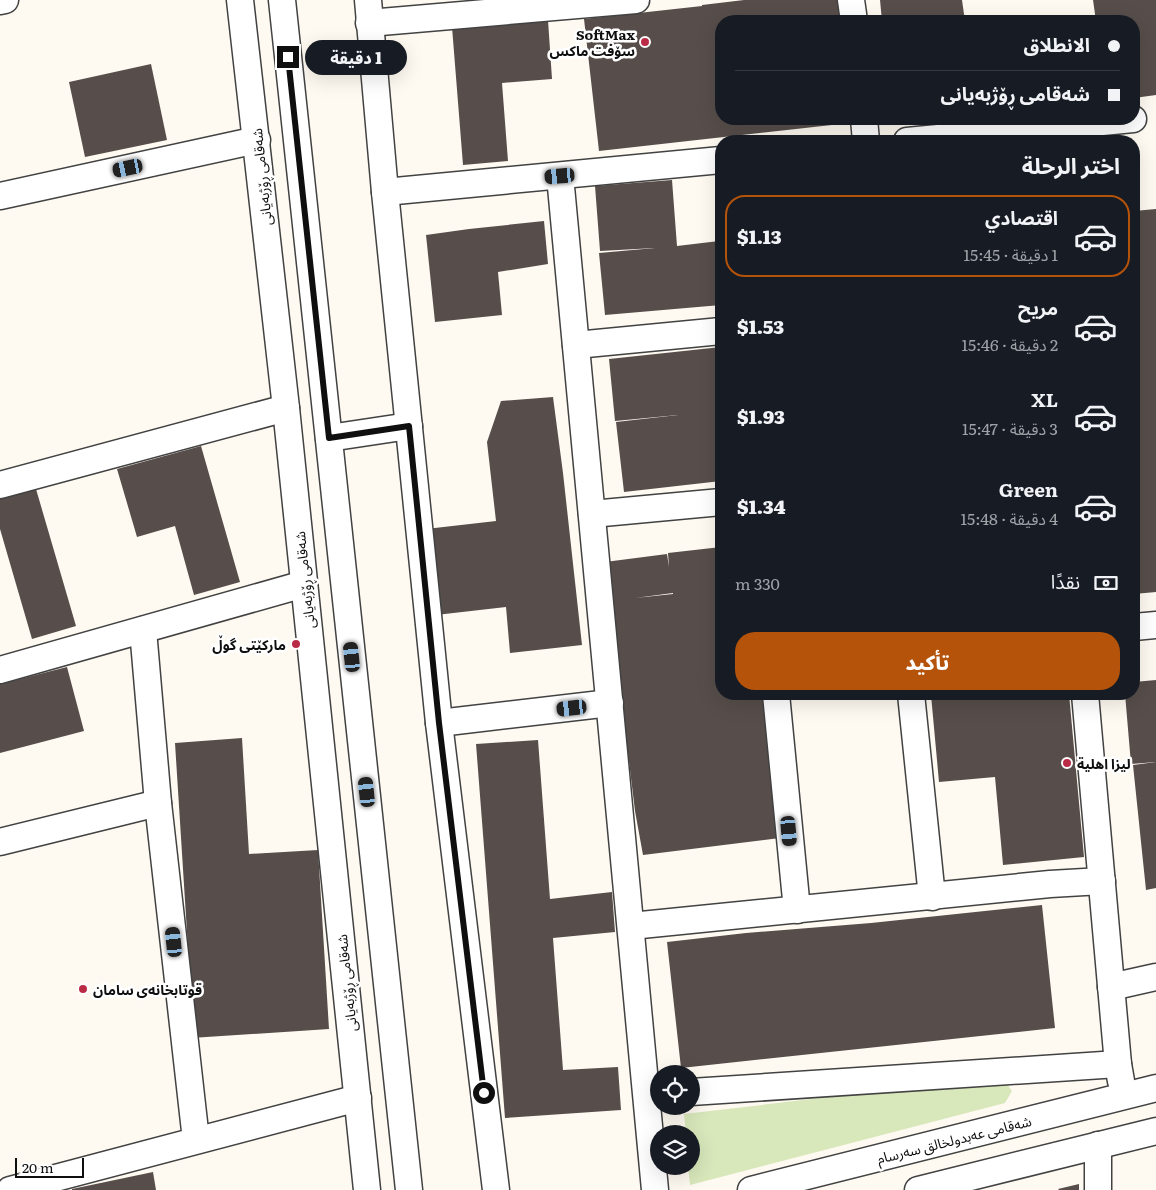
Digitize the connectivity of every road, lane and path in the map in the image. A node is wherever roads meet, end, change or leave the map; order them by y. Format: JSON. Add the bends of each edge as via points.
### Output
{"nodes":[{"id":1,"x":5,"y":0,"type":"edge"},
{"id":2,"x":240,"y":0,"type":"edge"},
{"id":3,"x":282,"y":0,"type":"edge"},
{"id":4,"x":636,"y":0,"type":"edge"},
{"id":5,"x":852,"y":0,"type":"edge"},
{"id":6,"x":0,"y":1,"type":"edge"},
{"id":7,"x":368,"y":11,"type":"edge"},
{"id":8,"x":853,"y":15,"type":"edge"},
{"id":9,"x":1156,"y":116,"type":"edge"},
{"id":10,"x":1140,"y":118,"type":"edge"},
{"id":11,"x":1097,"y":125,"type":"edge"},
{"id":12,"x":1036,"y":135,"type":"edge"},
{"id":13,"x":257,"y":140,"type":"junction"},
{"id":14,"x":715,"y":161,"type":"edge"},
{"id":15,"x":560,"y":176,"type":"junction"},
{"id":16,"x":385,"y":192,"type":"junction"},
{"id":17,"x":0,"y":196,"type":"edge"},
{"id":18,"x":715,"y":332,"type":"edge"},
{"id":19,"x":576,"y":345,"type":"junction"},
{"id":20,"x":286,"y":408,"type":"junction"},
{"id":21,"x":409,"y":426,"type":"junction"},
{"id":22,"x":329,"y":438,"type":"junction"},
{"id":23,"x":1,"y":481,"type":"edge"},
{"id":24,"x":715,"y":503,"type":"edge"},
{"id":25,"x":592,"y":514,"type":"junction"},
{"id":26,"x":304,"y":584,"type":"junction"},
{"id":27,"x":1156,"y":624,"type":"edge"},
{"id":28,"x":1140,"y":626,"type":"edge"},
{"id":29,"x":143,"y":630,"type":"junction"},
{"id":30,"x":0,"y":670,"type":"edge"},
{"id":31,"x":354,"y":670,"type":"junction"},
{"id":32,"x":313,"y":675,"type":"junction"},
{"id":33,"x":777,"y":700,"type":"edge"},
{"id":34,"x":911,"y":700,"type":"edge"},
{"id":35,"x":1086,"y":700,"type":"edge"},
{"id":36,"x":610,"y":703,"type":"junction"},
{"id":37,"x":439,"y":723,"type":"junction"},
{"id":38,"x":158,"y":803,"type":"junction"},
{"id":39,"x":0,"y":842,"type":"edge"},
{"id":40,"x":1102,"y":881,"type":"junction"},
{"id":41,"x":932,"y":896,"type":"junction"},
{"id":42,"x":797,"y":910,"type":"junction"},
{"id":43,"x":631,"y":926,"type":"junction"},
{"id":44,"x":1156,"y":977,"type":"edge"},
{"id":45,"x":1111,"y":987,"type":"junction"},
{"id":46,"x":1118,"y":1064,"type":"junction"},
{"id":47,"x":650,"y":1071,"type":"edge"},
{"id":48,"x":1156,"y":1088,"type":"edge"},
{"id":49,"x":700,"y":1091,"type":"edge"},
{"id":50,"x":1124,"y":1097,"type":"junction"},
{"id":51,"x":358,"y":1098,"type":"junction"},
{"id":52,"x":653,"y":1115,"type":"edge"},
{"id":53,"x":1156,"y":1131,"type":"edge"},
{"id":54,"x":196,"y":1140,"type":"junction"},
{"id":55,"x":1098,"y":1145,"type":"junction"},
{"id":56,"x":10,"y":1190,"type":"edge"},
{"id":57,"x":367,"y":1190,"type":"edge"},
{"id":58,"x":409,"y":1190,"type":"edge"},
{"id":59,"x":496,"y":1190,"type":"edge"},
{"id":60,"x":655,"y":1190,"type":"edge"},
{"id":61,"x":751,"y":1190,"type":"edge"},
{"id":62,"x":918,"y":1190,"type":"edge"},
{"id":63,"x":1098,"y":1190,"type":"edge"}],
"edges":[{"from":1,"to":6,"type":"street"},
{"from":2,"to":13,"type":"street","name":"شەقامی ڕۆژبەیانی"},
{"from":3,"to":22,"type":"street"},
{"from":4,"to":7,"type":"street"},
{"from":5,"to":8,"type":"street"},
{"from":7,"to":16,"type":"street"},
{"from":9,"to":10,"type":"street"},
{"from":11,"to":12,"type":"street"},
{"from":13,"to":17,"type":"street"},
{"from":13,"to":20,"type":"street","name":"شەقامی ڕۆژبەیانی"},
{"from":14,"to":15,"type":"street"},
{"from":15,"to":16,"type":"street"},
{"from":15,"to":19,"type":"street"},
{"from":16,"to":21,"type":"street"},
{"from":18,"to":19,"type":"street"},
{"from":19,"to":25,"type":"street"},
{"from":20,"to":23,"type":"street"},
{"from":20,"to":26,"type":"street","name":"شەقامی ڕۆژبەیانی"},
{"from":21,"to":22,"type":"street"},
{"from":21,"to":37,"type":"street"},
{"from":22,"to":31,"type":"street"},
{"from":24,"to":25,"type":"street"},
{"from":25,"to":36,"type":"street"},
{"from":26,"to":29,"type":"street"},
{"from":26,"to":32,"type":"street","name":"شەقامی ڕۆژبەیانی"},
{"from":27,"to":28,"type":"street"},
{"from":29,"to":30,"type":"street"},
{"from":29,"to":38,"type":"street"},
{"from":31,"to":32,"type":"street"},
{"from":31,"to":58,"type":"street"},
{"from":32,"to":51,"type":"street","name":"شەقامی ڕۆژبەیانی"},
{"from":33,"to":42,"type":"street"},
{"from":34,"to":41,"type":"street"},
{"from":35,"to":40,"type":"street"},
{"from":36,"to":37,"type":"street"},
{"from":36,"to":43,"type":"street"},
{"from":37,"to":59,"type":"street"},
{"from":38,"to":39,"type":"street"},
{"from":38,"to":54,"type":"street"},
{"from":40,"to":41,"type":"street"},
{"from":40,"to":45,"type":"street"},
{"from":41,"to":42,"type":"street"},
{"from":42,"to":43,"type":"street"},
{"from":43,"to":47,"type":"street"},
{"from":44,"to":45,"type":"street"},
{"from":45,"to":46,"type":"street"},
{"from":46,"to":49,"type":"street"},
{"from":46,"to":50,"type":"street"},
{"from":48,"to":50,"type":"street","name":"شەقامی عەبدولخالق سەرسام"},
{"from":50,"to":61,"type":"street","name":"شەقامی عەبدولخالق سەرسام"},
{"from":51,"to":54,"type":"street"},
{"from":51,"to":57,"type":"street","name":"شەقامی ڕۆژبەیانی"},
{"from":52,"to":60,"type":"street"},
{"from":53,"to":55,"type":"street"},
{"from":54,"to":56,"type":"street"},
{"from":55,"to":62,"type":"street"},
{"from":55,"to":63,"type":"street"}]}
